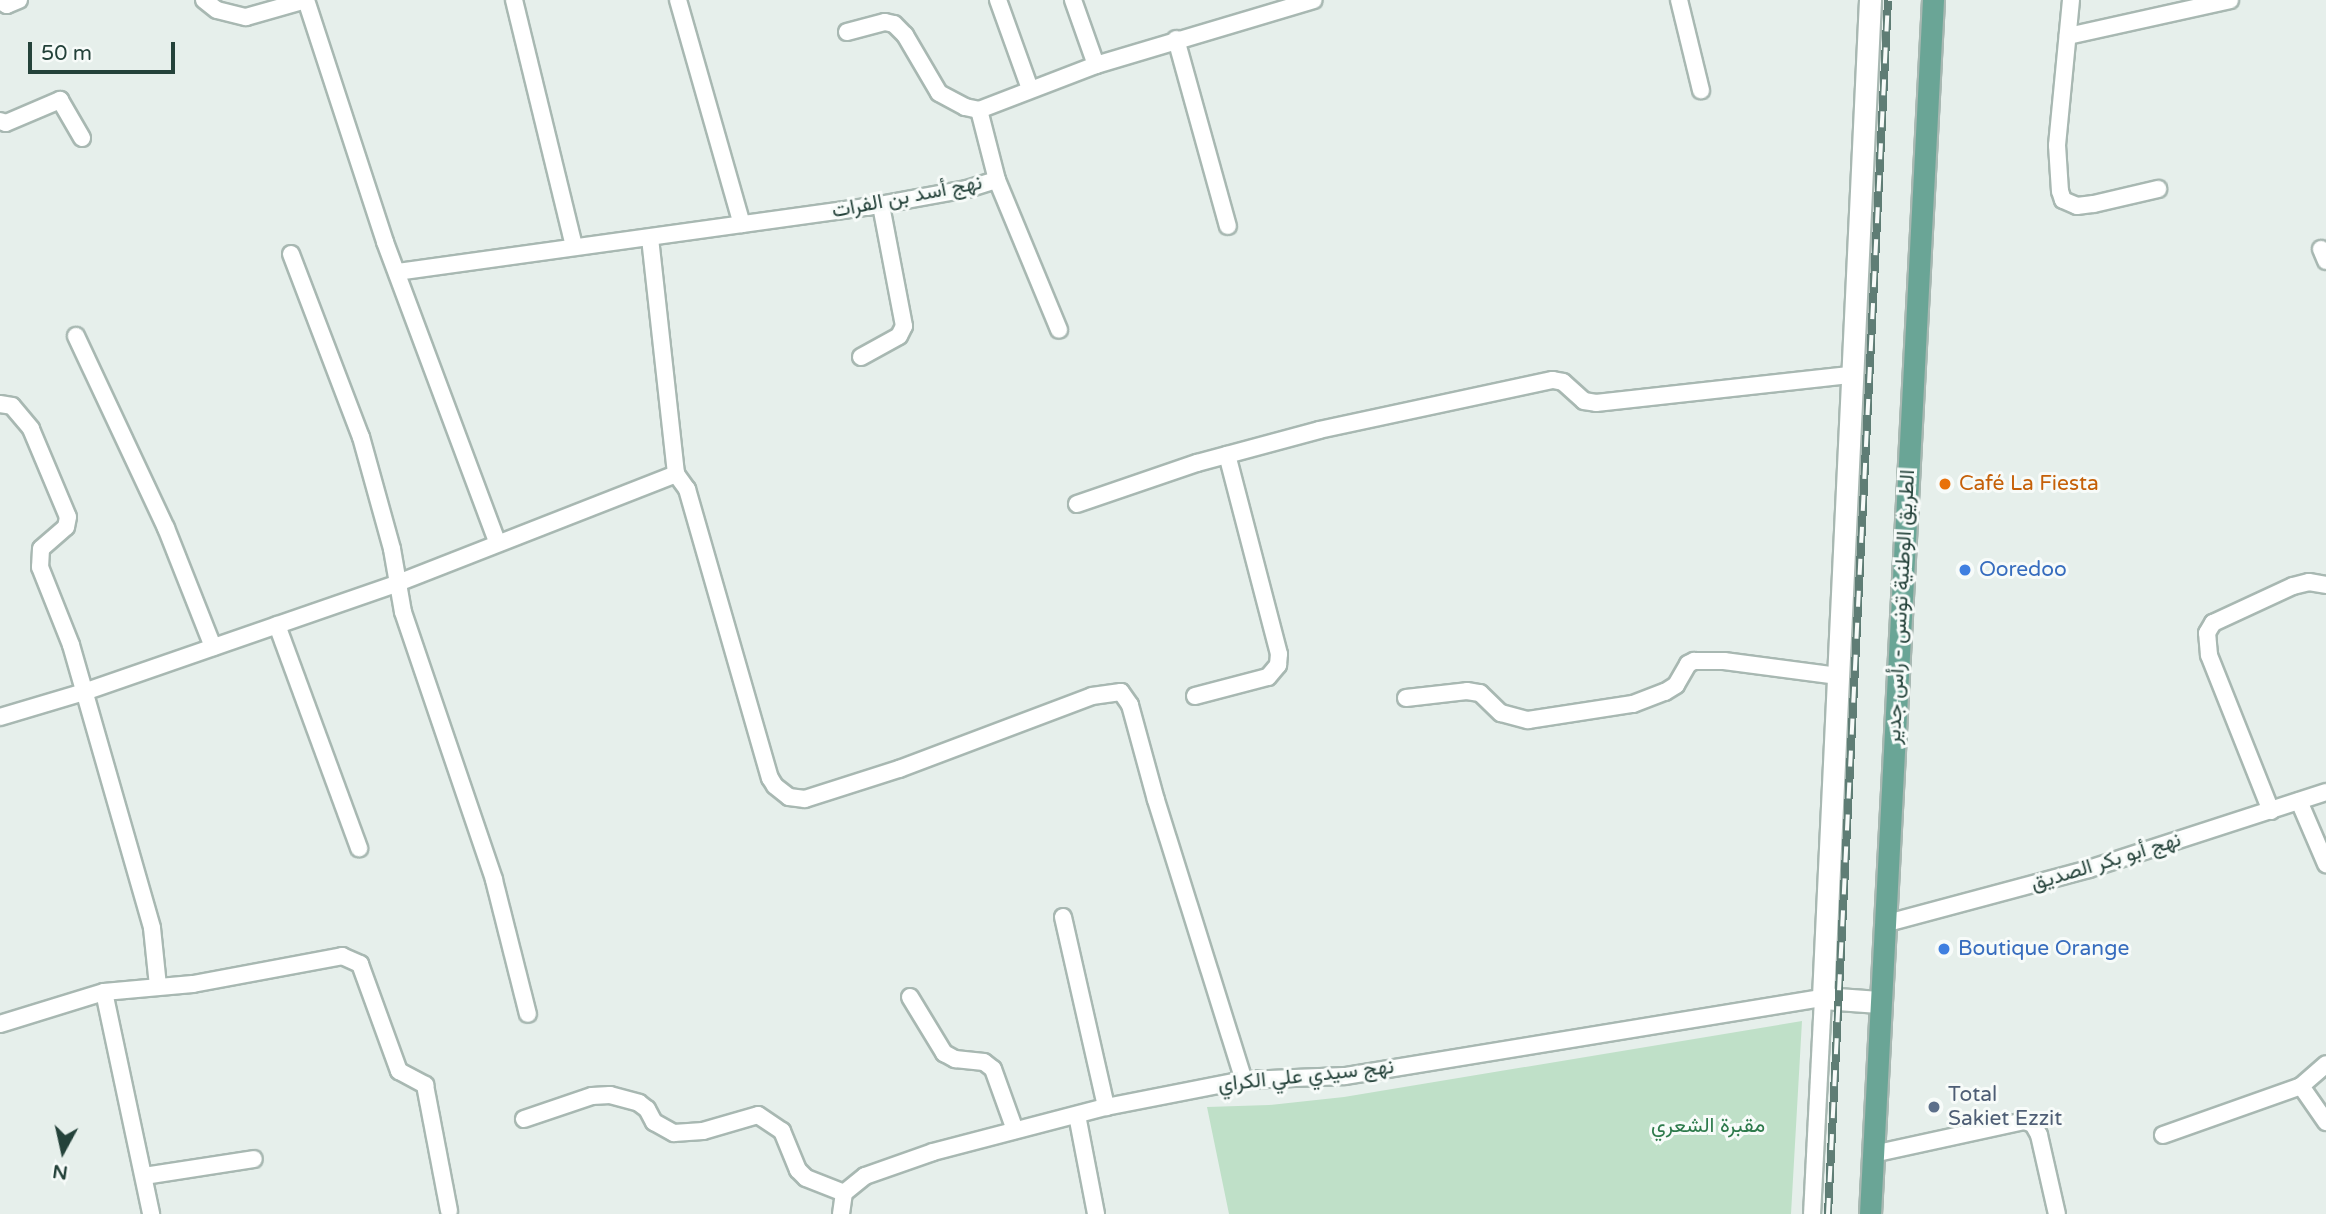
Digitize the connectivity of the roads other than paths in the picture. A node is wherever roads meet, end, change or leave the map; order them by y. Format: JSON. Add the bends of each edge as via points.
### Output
{"nodes":[{"id":1,"x":19,"y":0,"type":"edge"},
{"id":2,"x":204,"y":0,"type":"edge"},
{"id":3,"x":306,"y":0,"type":"edge"},
{"id":4,"x":514,"y":0,"type":"edge"},
{"id":5,"x":678,"y":0,"type":"edge"},
{"id":6,"x":998,"y":0,"type":"edge"},
{"id":7,"x":1073,"y":0,"type":"edge"},
{"id":8,"x":1314,"y":0,"type":"edge"},
{"id":9,"x":1679,"y":0,"type":"edge"},
{"id":10,"x":1870,"y":0,"type":"edge"},
{"id":11,"x":1933,"y":0,"type":"edge"},
{"id":12,"x":2071,"y":0,"type":"edge"},
{"id":13,"x":2230,"y":0,"type":"edge"},
{"id":14,"x":0,"y":1,"type":"edge"},
{"id":15,"x":847,"y":32,"type":"dead end"},
{"id":16,"x":2068,"y":36,"type":"junction"},
{"id":17,"x":1176,"y":39,"type":"junction"},
{"id":18,"x":1096,"y":65,"type":"junction"},
{"id":19,"x":1030,"y":89,"type":"junction"},
{"id":20,"x":1701,"y":90,"type":"dead end"},
{"id":21,"x":979,"y":110,"type":"junction"},
{"id":22,"x":0,"y":121,"type":"edge"},
{"id":23,"x":82,"y":138,"type":"dead end"},
{"id":24,"x":997,"y":180,"type":"junction"},
{"id":25,"x":2158,"y":189,"type":"dead end"},
{"id":26,"x":881,"y":205,"type":"junction"},
{"id":27,"x":742,"y":224,"type":"junction"},
{"id":28,"x":1228,"y":226,"type":"dead end"},
{"id":29,"x":650,"y":238,"type":"junction"},
{"id":30,"x":574,"y":246,"type":"junction"},
{"id":31,"x":291,"y":254,"type":"dead end"},
{"id":32,"x":397,"y":272,"type":"junction"},
{"id":33,"x":1059,"y":330,"type":"dead end"},
{"id":34,"x":76,"y":336,"type":"dead end"},
{"id":35,"x":861,"y":357,"type":"dead end"},
{"id":36,"x":1851,"y":375,"type":"junction"},
{"id":37,"x":0,"y":404,"type":"edge"},
{"id":38,"x":1227,"y":455,"type":"junction"},
{"id":39,"x":676,"y":474,"type":"junction"},
{"id":40,"x":1077,"y":504,"type":"dead end"},
{"id":41,"x":497,"y":541,"type":"junction"},
{"id":42,"x":398,"y":583,"type":"junction"},
{"id":43,"x":2326,"y":584,"type":"edge"},
{"id":44,"x":277,"y":625,"type":"junction"},
{"id":45,"x":214,"y":647,"type":"junction"},
{"id":46,"x":1838,"y":676,"type":"junction"},
{"id":47,"x":84,"y":692,"type":"junction"},
{"id":48,"x":1195,"y":696,"type":"dead end"},
{"id":49,"x":1406,"y":698,"type":"dead end"},
{"id":50,"x":0,"y":717,"type":"edge"},
{"id":51,"x":2326,"y":792,"type":"edge"},
{"id":52,"x":2299,"y":801,"type":"junction"},
{"id":53,"x":2271,"y":811,"type":"junction"},
{"id":54,"x":359,"y":848,"type":"dead end"},
{"id":55,"x":2326,"y":864,"type":"edge"},
{"id":56,"x":1063,"y":917,"type":"dead end"},
{"id":57,"x":1884,"y":924,"type":"junction"},
{"id":58,"x":158,"y":986,"type":"junction"},
{"id":59,"x":104,"y":992,"type":"junction"},
{"id":60,"x":910,"y":997,"type":"dead end"},
{"id":61,"x":1823,"y":998,"type":"junction"},
{"id":62,"x":1879,"y":1002,"type":"junction"},
{"id":63,"x":528,"y":1014,"type":"dead end"},
{"id":64,"x":0,"y":1024,"type":"edge"},
{"id":65,"x":2326,"y":1064,"type":"edge"},
{"id":66,"x":1244,"y":1080,"type":"junction"},
{"id":67,"x":2301,"y":1086,"type":"junction"},
{"id":68,"x":1106,"y":1107,"type":"junction"},
{"id":69,"x":1077,"y":1115,"type":"junction"},
{"id":70,"x":524,"y":1119,"type":"dead end"},
{"id":71,"x":2326,"y":1122,"type":"edge"},
{"id":72,"x":1015,"y":1130,"type":"junction"},
{"id":73,"x":2163,"y":1135,"type":"dead end"},
{"id":74,"x":1873,"y":1154,"type":"junction"},
{"id":75,"x":254,"y":1158,"type":"dead end"},
{"id":76,"x":144,"y":1176,"type":"junction"},
{"id":77,"x":844,"y":1193,"type":"junction"},
{"id":78,"x":449,"y":1211,"type":"dead end"},
{"id":79,"x":151,"y":1214,"type":"edge"},
{"id":80,"x":841,"y":1214,"type":"edge"},
{"id":81,"x":1096,"y":1214,"type":"edge"},
{"id":82,"x":1812,"y":1214,"type":"edge"},
{"id":83,"x":1870,"y":1214,"type":"edge"},
{"id":84,"x":2057,"y":1214,"type":"edge"}],
"edges":[{"from":1,"to":14,"type":"street","via":[[7,5]]},
{"from":2,"to":3,"type":"street","via":[[217,10],[246,17]]},
{"from":3,"to":32,"type":"street"},
{"from":4,"to":30,"type":"street"},
{"from":5,"to":27,"type":"street"},
{"from":6,"to":19,"type":"street"},
{"from":7,"to":18,"type":"street"},
{"from":8,"to":17,"type":"street"},
{"from":9,"to":20,"type":"street"},
{"from":10,"to":36,"type":"street"},
{"from":11,"to":57,"type":"main road","name":"الطريق الوطنية تونس - رأس جدير"},
{"from":12,"to":16,"type":"street"},
{"from":13,"to":16,"type":"street"},
{"from":15,"to":21,"type":"street","via":[[894,24],[939,93]]},
{"from":16,"to":25,"type":"street","via":[[2057,145],[2063,200],[2077,206]]},
{"from":17,"to":18,"type":"street"},
{"from":17,"to":28,"type":"street"},
{"from":18,"to":19,"type":"street"},
{"from":19,"to":21,"type":"street"},
{"from":21,"to":24,"type":"street","name":"نهج أسد بن الفرات"},
{"from":22,"to":23,"type":"street","via":[[6,123],[60,100]]},
{"from":24,"to":26,"type":"street","name":"نهج أسد بن الفرات"},
{"from":24,"to":33,"type":"street"},
{"from":26,"to":27,"type":"street","name":"نهج أسد بن الفرات"},
{"from":26,"to":35,"type":"street","via":[[904,326],[899,336]]},
{"from":27,"to":29,"type":"street","name":"نهج أسد بن الفرات"},
{"from":29,"to":30,"type":"street","name":"نهج أسد بن الفرات"},
{"from":29,"to":39,"type":"street"},
{"from":30,"to":32,"type":"street","name":"نهج أسد بن الفرات"},
{"from":31,"to":42,"type":"street","via":[[361,437]]},
{"from":32,"to":41,"type":"street"},
{"from":34,"to":45,"type":"street","via":[[166,528]]},
{"from":36,"to":38,"type":"street","via":[[1596,403],[1584,401],[1563,382],[1553,380],[1319,430]]},
{"from":36,"to":46,"type":"street"},
{"from":37,"to":47,"type":"street","via":[[12,407],[31,429],[66,508],[66,527],[41,549],[40,567]]},
{"from":38,"to":40,"type":"street"},
{"from":38,"to":48,"type":"street","via":[[1279,654],[1278,665],[1268,677]]},
{"from":39,"to":41,"type":"street"},
{"from":39,"to":66,"type":"street","via":[[687,489],[770,778],[789,797],[805,799],[874,778],[1092,696],[1118,691],[1127,697]]},
{"from":41,"to":42,"type":"street"},
{"from":42,"to":44,"type":"street"},
{"from":42,"to":63,"type":"street","via":[[403,612],[494,880]]},
{"from":43,"to":53,"type":"street","via":[[2293,586],[2213,623],[2207,633],[2209,655]]},
{"from":44,"to":45,"type":"street"},
{"from":44,"to":54,"type":"street"},
{"from":45,"to":47,"type":"street"},
{"from":46,"to":49,"type":"street","via":[[1694,661],[1676,685],[1633,704],[1528,720],[1501,713],[1480,693]]},
{"from":46,"to":61,"type":"street"},
{"from":47,"to":50,"type":"street"},
{"from":47,"to":58,"type":"street","via":[[152,928]]},
{"from":51,"to":52,"type":"street","name":"نهج أبو بكر الصديق"},
{"from":52,"to":53,"type":"street","name":"نهج أبو بكر الصديق"},
{"from":52,"to":55,"type":"street"},
{"from":53,"to":57,"type":"street","name":"نهج أبو بكر الصديق","via":[[2036,885]]},
{"from":56,"to":68,"type":"street"},
{"from":57,"to":62,"type":"main road","name":"الطريق الوطنية تونس - رأس جدير"},
{"from":58,"to":59,"type":"street"},
{"from":58,"to":78,"type":"street","via":[[193,984],[342,956],[360,964],[399,1071],[425,1085]]},
{"from":59,"to":64,"type":"street"},
{"from":59,"to":76,"type":"street"},
{"from":60,"to":72,"type":"street","via":[[944,1053],[984,1062],[993,1069]]},
{"from":61,"to":62,"type":"street"},
{"from":61,"to":66,"type":"street","name":"نهج سيدي علي الكراي","via":[[1345,1076]]},
{"from":61,"to":82,"type":"street"},
{"from":62,"to":74,"type":"main road","name":"الطريق الوطنية تونس - رأس جدير"},
{"from":65,"to":67,"type":"street"},
{"from":66,"to":68,"type":"street","name":"نهج سيدي علي الكراي"},
{"from":67,"to":71,"type":"street"},
{"from":67,"to":73,"type":"street"},
{"from":68,"to":69,"type":"street","name":"نهج سيدي علي الكراي"},
{"from":69,"to":72,"type":"street","name":"نهج سيدي علي الكراي"},
{"from":69,"to":81,"type":"street"},
{"from":70,"to":77,"type":"street","via":[[592,1096],[610,1095],[639,1102],[654,1122],[674,1133],[703,1131],[758,1115],[782,1130],[798,1170],[806,1178]]},
{"from":72,"to":77,"type":"street","name":"نهج سيدي علي الكراي","via":[[865,1176]]},
{"from":74,"to":83,"type":"main road","name":"الطريق الوطنية تونس - رأس جدير"},
{"from":74,"to":84,"type":"street","via":[[2024,1121],[2033,1124],[2039,1135]]},
{"from":75,"to":76,"type":"street"},
{"from":76,"to":79,"type":"street"},
{"from":77,"to":80,"type":"street"}]}
